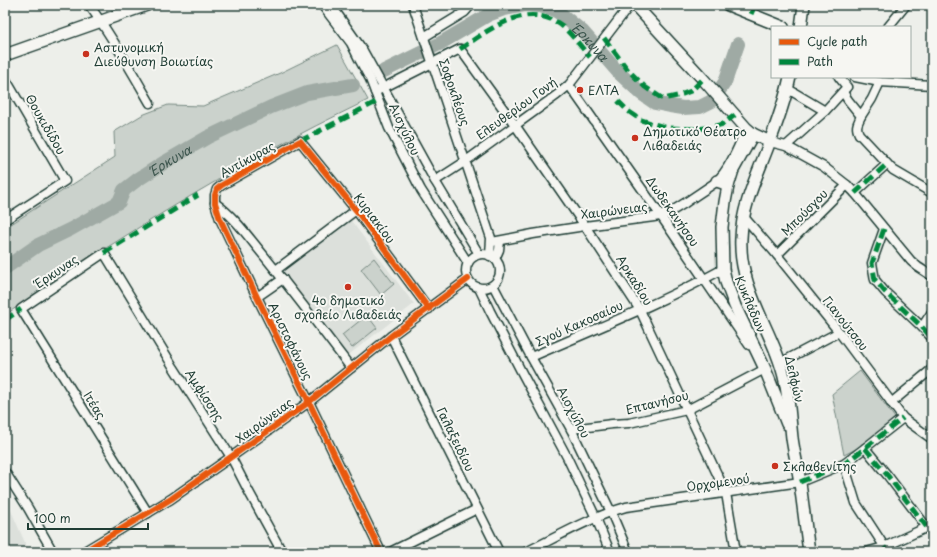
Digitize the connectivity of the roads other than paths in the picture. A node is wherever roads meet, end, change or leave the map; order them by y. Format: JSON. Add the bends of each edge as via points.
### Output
{"nodes":[{"id":1,"x":89,"y":5,"type":"edge"},
{"id":2,"x":147,"y":5,"type":"edge"},
{"id":3,"x":322,"y":5,"type":"edge"},
{"id":4,"x":331,"y":5,"type":"edge"},
{"id":5,"x":413,"y":5,"type":"edge"},
{"id":6,"x":471,"y":5,"type":"edge"},
{"id":7,"x":630,"y":5,"type":"edge"},
{"id":8,"x":634,"y":5,"type":"edge"},
{"id":9,"x":728,"y":5,"type":"edge"},
{"id":10,"x":804,"y":5,"type":"edge"},
{"id":11,"x":906,"y":5,"type":"edge"},
{"id":12,"x":100,"y":21,"type":"junction"},
{"id":13,"x":780,"y":26,"type":"edge"},
{"id":14,"x":801,"y":26,"type":"edge"},
{"id":15,"x":889,"y":26,"type":"edge"},
{"id":16,"x":424,"y":39,"type":"junction"},
{"id":17,"x":5,"y":55,"type":"edge"},
{"id":18,"x":433,"y":63,"type":"junction"},
{"id":19,"x":5,"y":78,"type":"edge"},
{"id":20,"x":790,"y":78,"type":"edge"},
{"id":21,"x":840,"y":78,"type":"edge"},
{"id":22,"x":854,"y":78,"type":"edge"},
{"id":23,"x":860,"y":78,"type":"edge"},
{"id":24,"x":880,"y":82,"type":"junction"},
{"id":25,"x":569,"y":85,"type":"junction"},
{"id":26,"x":932,"y":85,"type":"edge"},
{"id":27,"x":384,"y":87,"type":"junction"},
{"id":28,"x":788,"y":89,"type":"junction"},
{"id":29,"x":845,"y":89,"type":"junction"},
{"id":30,"x":375,"y":92,"type":"junction"},
{"id":31,"x":150,"y":103,"type":"dead end"},
{"id":32,"x":824,"y":111,"type":"junction"},
{"id":33,"x":862,"y":116,"type":"junction"},
{"id":34,"x":515,"y":125,"type":"junction"},
{"id":35,"x":750,"y":131,"type":"junction"},
{"id":36,"x":300,"y":142,"type":"joint"},
{"id":37,"x":770,"y":142,"type":"junction"},
{"id":38,"x":786,"y":146,"type":"junction"},
{"id":39,"x":466,"y":161,"type":"junction"},
{"id":40,"x":886,"y":164,"type":"junction"},
{"id":41,"x":435,"y":181,"type":"junction"},
{"id":42,"x":717,"y":181,"type":"junction"},
{"id":43,"x":847,"y":185,"type":"junction"},
{"id":44,"x":728,"y":186,"type":"junction"},
{"id":45,"x":855,"y":193,"type":"junction"},
{"id":46,"x":932,"y":193,"type":"edge"},
{"id":47,"x":215,"y":203,"type":"junction"},
{"id":48,"x":356,"y":210,"type":"junction"},
{"id":49,"x":661,"y":216,"type":"junction"},
{"id":50,"x":744,"y":217,"type":"junction"},
{"id":51,"x":5,"y":220,"type":"edge"},
{"id":52,"x":585,"y":226,"type":"junction"},
{"id":53,"x":884,"y":228,"type":"junction"},
{"id":54,"x":500,"y":241,"type":"junction"},
{"id":55,"x":492,"y":242,"type":"junction"},
{"id":56,"x":104,"y":253,"type":"joint"},
{"id":57,"x":479,"y":254,"type":"junction"},
{"id":58,"x":777,"y":255,"type":"junction"},
{"id":59,"x":492,"y":257,"type":"junction"},
{"id":60,"x":468,"y":263,"type":"junction"},
{"id":61,"x":723,"y":269,"type":"junction"},
{"id":62,"x":276,"y":270,"type":"junction"},
{"id":63,"x":932,"y":276,"type":"edge"},
{"id":64,"x":283,"y":279,"type":"junction"},
{"id":65,"x":468,"y":279,"type":"junction"},
{"id":66,"x":704,"y":279,"type":"junction"},
{"id":67,"x":493,"y":285,"type":"junction"},
{"id":68,"x":479,"y":288,"type":"junction"},
{"id":69,"x":257,"y":297,"type":"junction"},
{"id":70,"x":21,"y":309,"type":"joint"},
{"id":71,"x":429,"y":309,"type":"junction"},
{"id":72,"x":640,"y":310,"type":"junction"},
{"id":73,"x":932,"y":312,"type":"edge"},
{"id":74,"x":922,"y":327,"type":"junction"},
{"id":75,"x":838,"y":332,"type":"junction"},
{"id":76,"x":391,"y":336,"type":"junction"},
{"id":77,"x":932,"y":338,"type":"edge"},
{"id":78,"x":757,"y":350,"type":"junction"},
{"id":79,"x":531,"y":357,"type":"junction"},
{"id":80,"x":780,"y":363,"type":"junction"},
{"id":81,"x":351,"y":368,"type":"junction"},
{"id":82,"x":765,"y":369,"type":"junction"},
{"id":83,"x":932,"y":369,"type":"edge"},
{"id":84,"x":309,"y":402,"type":"junction"},
{"id":85,"x":891,"y":403,"type":"junction"},
{"id":86,"x":687,"y":410,"type":"junction"},
{"id":87,"x":903,"y":418,"type":"junction"},
{"id":88,"x":571,"y":430,"type":"junction"},
{"id":89,"x":792,"y":438,"type":"junction"},
{"id":90,"x":932,"y":439,"type":"edge"},
{"id":91,"x":865,"y":448,"type":"junction"},
{"id":92,"x":231,"y":457,"type":"junction"},
{"id":93,"x":844,"y":464,"type":"junction"},
{"id":94,"x":5,"y":472,"type":"edge"},
{"id":95,"x":800,"y":482,"type":"junction"},
{"id":96,"x":726,"y":493,"type":"junction"},
{"id":97,"x":477,"y":509,"type":"junction"},
{"id":98,"x":611,"y":512,"type":"junction"},
{"id":99,"x":148,"y":513,"type":"junction"},
{"id":100,"x":596,"y":518,"type":"junction"},
{"id":101,"x":930,"y":529,"type":"edge"},
{"id":102,"x":886,"y":549,"type":"edge"},
{"id":103,"x":53,"y":552,"type":"edge"},
{"id":104,"x":83,"y":552,"type":"edge"},
{"id":105,"x":282,"y":552,"type":"edge"},
{"id":106,"x":381,"y":552,"type":"edge"},
{"id":107,"x":390,"y":552,"type":"edge"},
{"id":108,"x":499,"y":552,"type":"edge"},
{"id":109,"x":526,"y":552,"type":"edge"},
{"id":110,"x":610,"y":552,"type":"edge"},
{"id":111,"x":628,"y":552,"type":"edge"},
{"id":112,"x":736,"y":552,"type":"edge"},
{"id":113,"x":809,"y":552,"type":"edge"},
{"id":114,"x":866,"y":552,"type":"edge"}],
"edges":[{"from":1,"to":12,"type":"street"},
{"from":2,"to":12,"type":"main road"},
{"from":3,"to":30,"type":"street","name":"Αισχύλου","via":[[350,43]]},
{"from":4,"to":27,"type":"street","name":"Αισχύλου","via":[[362,49]]},
{"from":5,"to":16,"type":"street","name":"Σοφοκλέους"},
{"from":6,"to":16,"type":"street","via":[[465,12]]},
{"from":7,"to":25,"type":"street","name":"Ελευθερίου Γονή"},
{"from":8,"to":35,"type":"main road"},
{"from":9,"to":13,"type":"main road"},
{"from":10,"to":14,"type":"main road"},
{"from":11,"to":15,"type":"street"},
{"from":12,"to":17,"type":"main road"},
{"from":12,"to":31,"type":"street"},
{"from":16,"to":18,"type":"street","name":"Σοφοκλέους"},
{"from":18,"to":27,"type":"street"},
{"from":18,"to":34,"type":"street","name":"Αρκαδίου","via":[[460,49]]},
{"from":18,"to":39,"type":"street","name":"Σοφοκλέους"},
{"from":19,"to":51,"type":"street","name":"Θουκιδίδου","via":[[65,181]]},
{"from":20,"to":28,"type":"main road","name":"Δελφών"},
{"from":21,"to":29,"type":"street"},
{"from":22,"to":29,"type":"street"},
{"from":23,"to":24,"type":"street"},
{"from":24,"to":26,"type":"street"},
{"from":24,"to":33,"type":"street"},
{"from":25,"to":34,"type":"street","name":"Ελευθερίου Γονή"},
{"from":25,"to":49,"type":"street","name":"Δωδεκανήσου"},
{"from":27,"to":30,"type":"street"},
{"from":27,"to":41,"type":"street","name":"Αισχύλου"},
{"from":28,"to":32,"type":"street"},
{"from":28,"to":37,"type":"main road","name":"Δελφών"},
{"from":29,"to":32,"type":"street"},
{"from":29,"to":33,"type":"street","via":[[848,100]]},
{"from":30,"to":60,"type":"street","name":"Αισχύλου","via":[[389,128],[421,190]]},
{"from":32,"to":38,"type":"street"},
{"from":33,"to":40,"type":"street","via":[[856,130]]},
{"from":34,"to":39,"type":"street","name":"Ελευθερίου Γονή"},
{"from":34,"to":52,"type":"street","name":"Αρκαδίου"},
{"from":35,"to":37,"type":"main road"},
{"from":35,"to":42,"type":"street","name":"Χαιρώνειας"},
{"from":35,"to":44,"type":"main road","name":"Κυκλάδων"},
{"from":36,"to":47,"type":"street","name":"Αντίκυρας","via":[[222,185],[217,189]]},
{"from":36,"to":48,"type":"street","name":"Κυριακίου"},
{"from":37,"to":38,"type":"street"},
{"from":37,"to":50,"type":"main road","name":"Δελφών","via":[[749,195]]},
{"from":38,"to":43,"type":"street","via":[[824,167]]},
{"from":39,"to":41,"type":"street","name":"Ελευθερίου Γονή"},
{"from":39,"to":55,"type":"street","name":"Σοφοκλέους"},
{"from":40,"to":45,"type":"street"},
{"from":40,"to":46,"type":"street"},
{"from":41,"to":57,"type":"street","name":"Αισχύλου"},
{"from":42,"to":44,"type":"main road"},
{"from":42,"to":49,"type":"street","name":"Χαιρώνειας"},
{"from":43,"to":45,"type":"street"},
{"from":43,"to":58,"type":"street","name":"Μπούσγου"},
{"from":44,"to":61,"type":"main road","name":"Κυκλάδων","via":[[722,227]]},
{"from":45,"to":53,"type":"street"},
{"from":47,"to":62,"type":"street","via":[[237,223]]},
{"from":47,"to":69,"type":"street","name":"Αριστοφάνους"},
{"from":48,"to":62,"type":"street","name":"Κυριακίου"},
{"from":48,"to":71,"type":"street","name":"Κυριακίου"},
{"from":49,"to":52,"type":"street","name":"Χαιρώνειας"},
{"from":49,"to":66,"type":"street","name":"Δωδεκανήσου"},
{"from":50,"to":58,"type":"street","name":"Γιανούτσου"},
{"from":50,"to":80,"type":"main road","name":"Δελφών","via":[[740,255],[744,274]]},
{"from":52,"to":54,"type":"street","name":"Χαιρώνειας"},
{"from":52,"to":72,"type":"street","name":"Αρκαδίου"},
{"from":53,"to":63,"type":"street","via":[[918,268]]},
{"from":53,"to":74,"type":"street","via":[[872,263],[875,280]]},
{"from":54,"to":55,"type":"street","name":"Χαιρώνειας"},
{"from":54,"to":59,"type":"street","via":[[499,250]]},
{"from":55,"to":59,"type":"street","name":"Σοφοκλέους"},
{"from":56,"to":70,"type":"street","name":"Έρκυνας"},
{"from":56,"to":92,"type":"street","name":"Αμφίσσης"},
{"from":57,"to":59,"type":"street"},
{"from":57,"to":60,"type":"street"},
{"from":58,"to":75,"type":"street","name":"Γιανούτσου"},
{"from":59,"to":67,"type":"street","via":[[499,264],[500,272]]},
{"from":60,"to":65,"type":"street"},
{"from":61,"to":66,"type":"street","name":"Σγού Κακοσαίου"},
{"from":61,"to":78,"type":"main road","name":"Κυκλάδων","via":[[735,306]]},
{"from":62,"to":64,"type":"street"},
{"from":64,"to":69,"type":"street"},
{"from":64,"to":81,"type":"street"},
{"from":65,"to":68,"type":"street"},
{"from":65,"to":71,"type":"street","name":"Χαιρώνειας"},
{"from":66,"to":72,"type":"street","name":"Σγού Κακοσαίου"},
{"from":66,"to":78,"type":"street","name":"Δωδεκανήσου","via":[[749,345]]},
{"from":67,"to":68,"type":"street"},
{"from":67,"to":79,"type":"street","name":"Αισχύλου"},
{"from":68,"to":100,"type":"street","via":[[522,374],[568,457]]},
{"from":69,"to":84,"type":"street","name":"Αριστοφάνους"},
{"from":70,"to":99,"type":"street","name":"Ιτέας"},
{"from":71,"to":76,"type":"street","name":"Χαιρώνειας"},
{"from":72,"to":79,"type":"street","name":"Σγού Κακοσαίου"},
{"from":72,"to":86,"type":"street","name":"Αρκαδίου"},
{"from":73,"to":74,"type":"street"},
{"from":74,"to":77,"type":"street"},
{"from":75,"to":80,"type":"street"},
{"from":75,"to":85,"type":"street","name":"Γιανούτσου"},
{"from":76,"to":81,"type":"street","name":"Χαιρώνειας"},
{"from":76,"to":97,"type":"street","name":"Γαλαξειδίου"},
{"from":78,"to":82,"type":"main road","name":"Κυκλάδων"},
{"from":79,"to":88,"type":"street","name":"Αισχύλου"},
{"from":80,"to":89,"type":"main road","name":"Δελφών"},
{"from":81,"to":84,"type":"street","name":"Χαιρώνειας"},
{"from":82,"to":86,"type":"street","name":"Επτανήσου"},
{"from":82,"to":89,"type":"main road"},
{"from":83,"to":85,"type":"street"},
{"from":84,"to":92,"type":"street","name":"Χαιρώνειας"},
{"from":84,"to":106,"type":"street","name":"Αριστοφάνους"},
{"from":85,"to":87,"type":"street","name":"Γιανούτσου"},
{"from":86,"to":88,"type":"street","name":"Επτανήσου","via":[[629,423]]},
{"from":86,"to":96,"type":"street","name":"Αρκαδίου"},
{"from":87,"to":90,"type":"street","name":"Γιανούτσου"},
{"from":87,"to":91,"type":"street","name":"Ορχομενού"},
{"from":88,"to":98,"type":"street","name":"Αισχύλου"},
{"from":89,"to":95,"type":"main road","name":"Δελφών"},
{"from":91,"to":93,"type":"street","name":"Ορχομενού"},
{"from":91,"to":101,"type":"street"},
{"from":92,"to":99,"type":"street","name":"Χαιρώνειας"},
{"from":92,"to":105,"type":"street","name":"Αμφίσσης"},
{"from":93,"to":95,"type":"street","name":"Ορχομενού"},
{"from":93,"to":102,"type":"street","via":[[856,503]]},
{"from":94,"to":103,"type":"street"},
{"from":95,"to":96,"type":"street","name":"Ορχομενού"},
{"from":95,"to":113,"type":"main road","name":"Δελφών"},
{"from":96,"to":98,"type":"street","name":"Ορχομενού","via":[[626,507]]},
{"from":96,"to":112,"type":"street","name":"Αρκαδίου"},
{"from":97,"to":107,"type":"street"},
{"from":97,"to":108,"type":"street","name":"Γαλαξειδίου"},
{"from":98,"to":100,"type":"street","name":"Ορχομενού"},
{"from":98,"to":111,"type":"street","name":"Αισχύλου"},
{"from":99,"to":104,"type":"street","name":"Χαιρώνειας"},
{"from":100,"to":109,"type":"street","name":"Ορχομενού"},
{"from":100,"to":110,"type":"street"},
{"from":101,"to":102,"type":"street"},
{"from":102,"to":114,"type":"street"}]}
